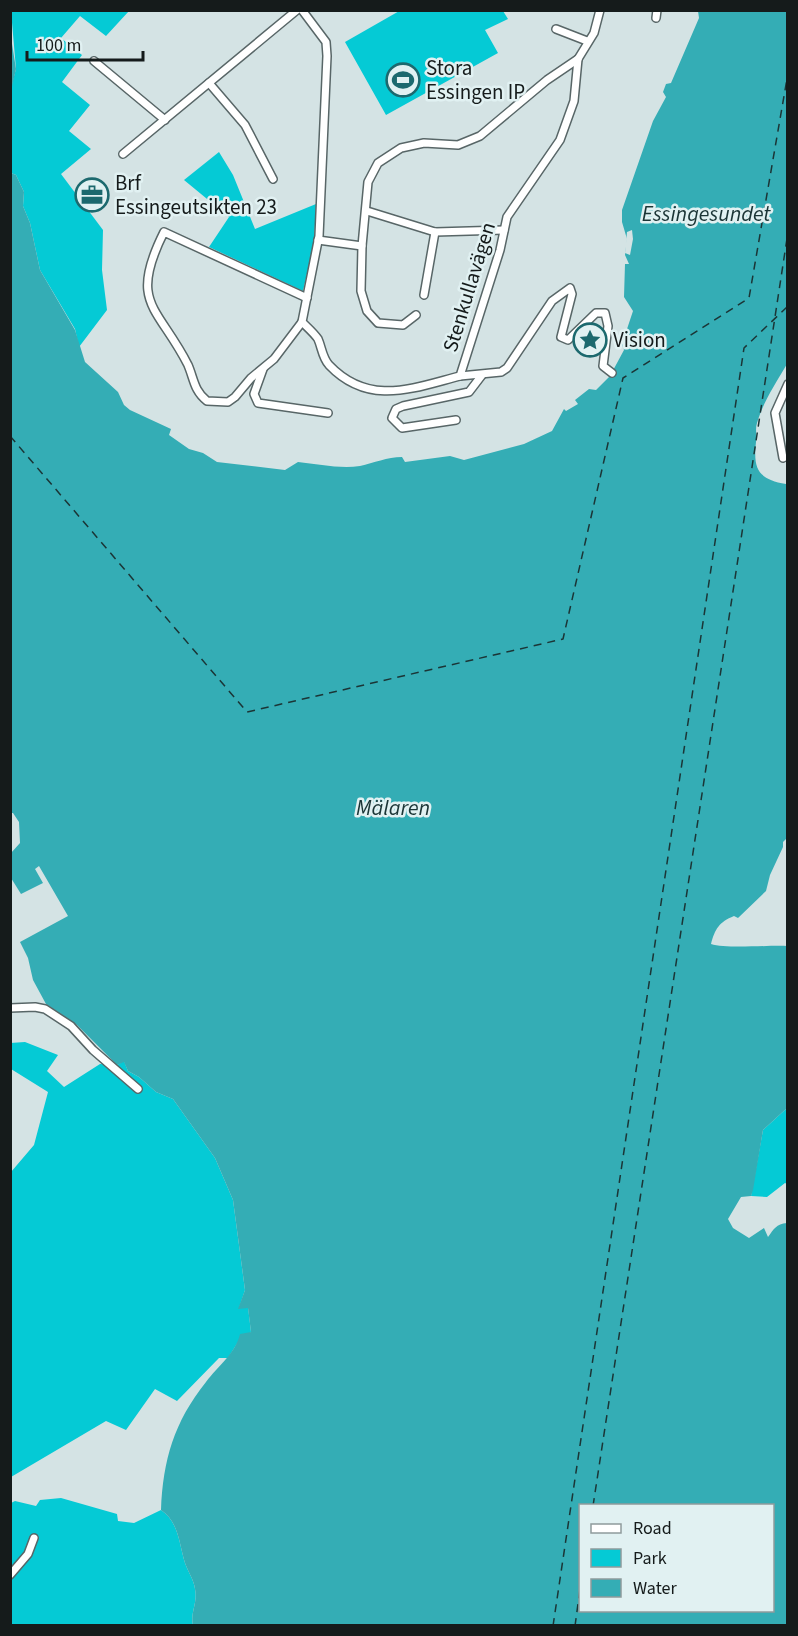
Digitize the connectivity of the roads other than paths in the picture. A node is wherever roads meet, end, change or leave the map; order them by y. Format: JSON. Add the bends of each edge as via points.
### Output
{"nodes":[{"id":1,"x":297,"y":10,"type":"edge"},
{"id":2,"x":302,"y":10,"type":"edge"},
{"id":3,"x":600,"y":10,"type":"edge"},
{"id":4,"x":556,"y":29,"type":"dead end"},
{"id":5,"x":587,"y":41,"type":"junction"},
{"id":6,"x":578,"y":59,"type":"junction"},
{"id":7,"x":94,"y":62,"type":"dead end"},
{"id":8,"x":209,"y":83,"type":"junction"},
{"id":9,"x":165,"y":120,"type":"junction"},
{"id":10,"x":123,"y":154,"type":"dead end"},
{"id":11,"x":273,"y":179,"type":"dead end"},
{"id":12,"x":367,"y":211,"type":"junction"},
{"id":13,"x":504,"y":230,"type":"junction"},
{"id":14,"x":435,"y":232,"type":"junction"},
{"id":15,"x":318,"y":240,"type":"junction"},
{"id":16,"x":362,"y":246,"type":"junction"},
{"id":17,"x":424,"y":295,"type":"dead end"},
{"id":18,"x":307,"y":298,"type":"junction"},
{"id":19,"x":416,"y":315,"type":"dead end"},
{"id":20,"x":302,"y":322,"type":"junction"},
{"id":21,"x":264,"y":366,"type":"junction"},
{"id":22,"x":612,"y":372,"type":"dead end"},
{"id":23,"x":482,"y":375,"type":"junction"},
{"id":24,"x":460,"y":376,"type":"junction"},
{"id":25,"x":788,"y":384,"type":"edge"},
{"id":26,"x":328,"y":413,"type":"dead end"},
{"id":27,"x":456,"y":420,"type":"dead end"},
{"id":28,"x":783,"y":458,"type":"dead end"},
{"id":29,"x":10,"y":1008,"type":"edge"},
{"id":30,"x":138,"y":1089,"type":"dead end"},
{"id":31,"x":34,"y":1538,"type":"dead end"},
{"id":32,"x":10,"y":1575,"type":"edge"}],
"edges":[{"from":1,"to":8,"type":"street"},
{"from":2,"to":15,"type":"street","via":[[326,42],[327,56]]},
{"from":3,"to":5,"type":"street","name":"Stenkullavägen","via":[[594,33]]},
{"from":4,"to":5,"type":"street"},
{"from":5,"to":6,"type":"street","name":"Stenkullavägen"},
{"from":6,"to":12,"type":"street","via":[[480,136],[458,145],[424,143],[401,148],[378,163],[368,182]]},
{"from":6,"to":13,"type":"street","name":"Stenkullavägen","via":[[574,101],[560,140],[507,217]]},
{"from":7,"to":9,"type":"street"},
{"from":8,"to":9,"type":"street"},
{"from":8,"to":11,"type":"street","via":[[245,125]]},
{"from":9,"to":10,"type":"street"},
{"from":12,"to":14,"type":"street"},
{"from":12,"to":16,"type":"street"},
{"from":13,"to":14,"type":"street"},
{"from":13,"to":24,"type":"street","name":"Stenkullavägen"},
{"from":14,"to":17,"type":"street"},
{"from":15,"to":16,"type":"street"},
{"from":15,"to":18,"type":"street"},
{"from":16,"to":19,"type":"street","via":[[362,291],[367,311],[378,322],[390,325],[403,325]]},
{"from":18,"to":20,"type":"street"},
{"from":18,"to":21,"type":"street","via":[[164,232],[150,266],[147,295],[188,366],[200,396],[216,403],[228,402]]},
{"from":20,"to":21,"type":"street"},
{"from":20,"to":24,"type":"street","name":"Stenkullavägen","via":[[318,339],[330,365],[369,389],[396,392]]},
{"from":21,"to":26,"type":"street","via":[[254,394],[258,403]]},
{"from":22,"to":23,"type":"street","via":[[603,366],[608,326],[605,313],[596,313],[568,340],[561,337],[572,294],[570,288],[552,301],[507,368]]},
{"from":23,"to":24,"type":"street"},
{"from":23,"to":27,"type":"street","via":[[469,392],[403,406],[392,418],[402,428]]},
{"from":25,"to":28,"type":"street","via":[[775,413]]},
{"from":29,"to":30,"type":"street","via":[[45,1009],[71,1026]]},
{"from":31,"to":32,"type":"street","via":[[28,1554]]}]}
